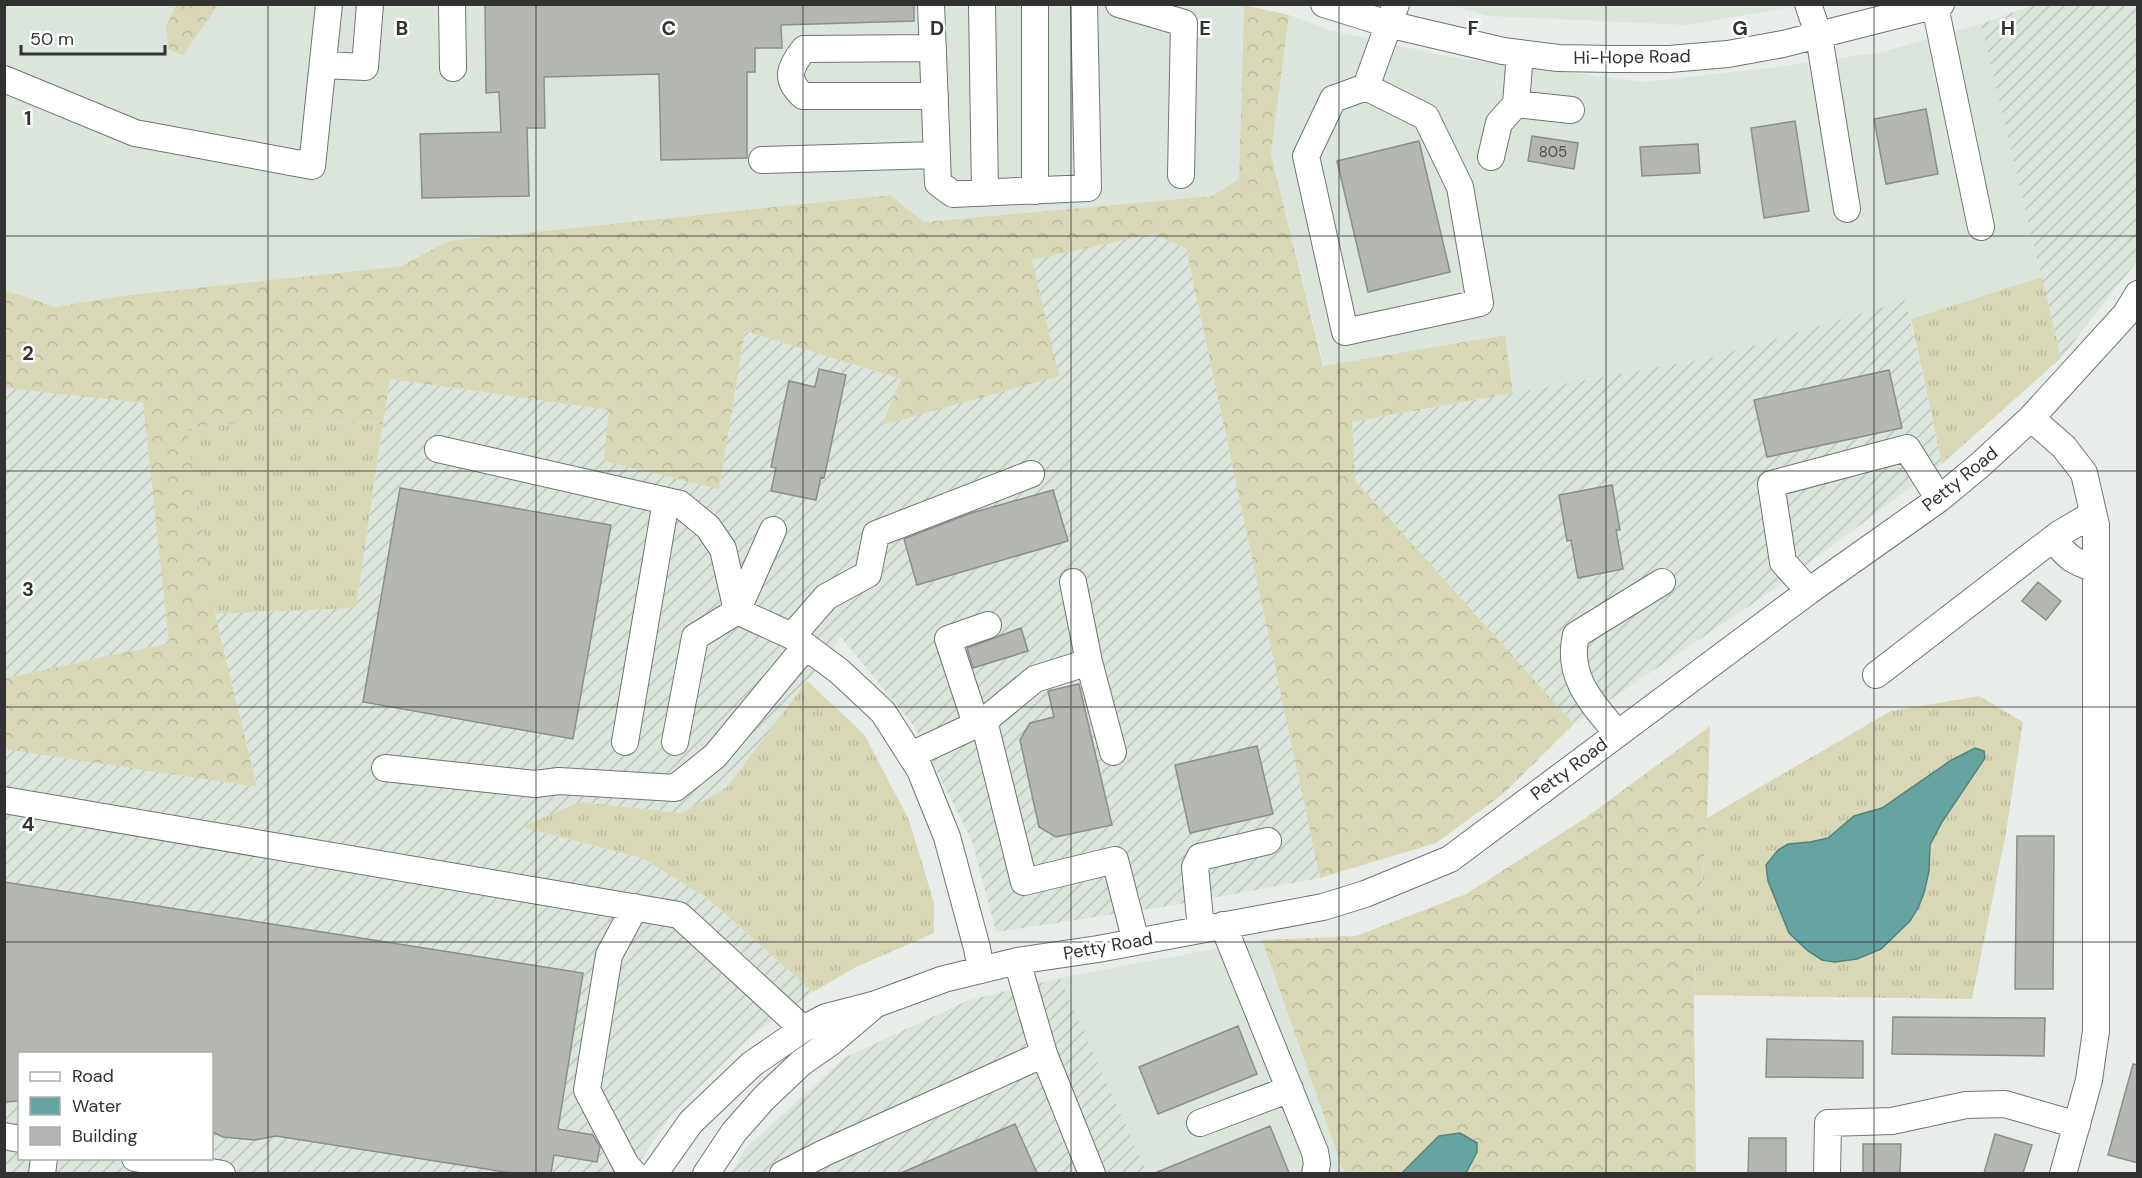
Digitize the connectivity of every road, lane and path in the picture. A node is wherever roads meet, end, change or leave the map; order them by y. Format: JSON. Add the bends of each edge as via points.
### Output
{"nodes":[{"id":1,"x":329,"y":4,"type":"edge"},
{"id":2,"x":370,"y":4,"type":"edge"},
{"id":3,"x":452,"y":4,"type":"edge"},
{"id":4,"x":931,"y":4,"type":"edge"},
{"id":5,"x":982,"y":4,"type":"edge"},
{"id":6,"x":1035,"y":4,"type":"edge"},
{"id":7,"x":1084,"y":4,"type":"edge"},
{"id":8,"x":1119,"y":4,"type":"edge"},
{"id":9,"x":1324,"y":4,"type":"edge"},
{"id":10,"x":1808,"y":4,"type":"edge"},
{"id":11,"x":1938,"y":5,"type":"edge"},
{"id":12,"x":1392,"y":14,"type":"edge"},
{"id":13,"x":1819,"y":36,"type":"junction"},
{"id":14,"x":933,"y":48,"type":"junction"},
{"id":15,"x":1520,"y":53,"type":"junction"},
{"id":16,"x":323,"y":65,"type":"junction"},
{"id":17,"x":453,"y":68,"type":"dead end"},
{"id":18,"x":4,"y":79,"type":"edge"},
{"id":19,"x":1366,"y":87,"type":"junction"},
{"id":20,"x":935,"y":96,"type":"junction"},
{"id":21,"x":1516,"y":104,"type":"junction"},
{"id":22,"x":1571,"y":110,"type":"dead end"},
{"id":23,"x":937,"y":155,"type":"junction"},
{"id":24,"x":1491,"y":157,"type":"dead end"},
{"id":25,"x":762,"y":160,"type":"dead end"},
{"id":26,"x":1181,"y":175,"type":"dead end"},
{"id":27,"x":1035,"y":191,"type":"junction"},
{"id":28,"x":985,"y":193,"type":"junction"},
{"id":29,"x":1847,"y":209,"type":"dead end"},
{"id":30,"x":1980,"y":227,"type":"dead end"},
{"id":31,"x":2138,"y":294,"type":"edge"},
{"id":32,"x":2031,"y":418,"type":"junction"},
{"id":33,"x":438,"y":449,"type":"dead end"},
{"id":34,"x":1031,"y":474,"type":"dead end"},
{"id":35,"x":1939,"y":498,"type":"junction"},
{"id":36,"x":666,"y":501,"type":"junction"},
{"id":37,"x":2094,"y":514,"type":"junction"},
{"id":38,"x":772,"y":530,"type":"dead end"},
{"id":39,"x":2054,"y":539,"type":"junction"},
{"id":40,"x":2096,"y":569,"type":"junction"},
{"id":41,"x":1073,"y":582,"type":"dead end"},
{"id":42,"x":1662,"y":582,"type":"dead end"},
{"id":43,"x":1809,"y":591,"type":"junction"},
{"id":44,"x":737,"y":611,"type":"junction"},
{"id":45,"x":988,"y":625,"type":"dead end"},
{"id":46,"x":799,"y":641,"type":"junction"},
{"id":47,"x":1089,"y":662,"type":"junction"},
{"id":48,"x":1876,"y":675,"type":"dead end"},
{"id":49,"x":980,"y":722,"type":"junction"},
{"id":50,"x":1617,"y":733,"type":"junction"},
{"id":51,"x":626,"y":742,"type":"dead end"},
{"id":52,"x":675,"y":742,"type":"dead end"},
{"id":53,"x":1113,"y":752,"type":"dead end"},
{"id":54,"x":911,"y":755,"type":"junction"},
{"id":55,"x":385,"y":768,"type":"dead end"},
{"id":56,"x":4,"y":800,"type":"edge"},
{"id":57,"x":1268,"y":841,"type":"dead end"},
{"id":58,"x":635,"y":908,"type":"junction"},
{"id":59,"x":1212,"y":927,"type":"junction"},
{"id":60,"x":1136,"y":942,"type":"junction"},
{"id":61,"x":1017,"y":961,"type":"junction"},
{"id":62,"x":981,"y":970,"type":"junction"},
{"id":63,"x":876,"y":1004,"type":"junction"},
{"id":64,"x":803,"y":1029,"type":"junction"},
{"id":65,"x":1044,"y":1054,"type":"junction"},
{"id":66,"x":1290,"y":1089,"type":"junction"},
{"id":67,"x":1200,"y":1123,"type":"dead end"},
{"id":68,"x":2077,"y":1125,"type":"junction"},
{"id":69,"x":147,"y":1160,"type":"edge"},
{"id":70,"x":222,"y":1173,"type":"edge"},
{"id":71,"x":634,"y":1173,"type":"edge"},
{"id":72,"x":654,"y":1173,"type":"edge"},
{"id":73,"x":706,"y":1173,"type":"edge"},
{"id":74,"x":783,"y":1173,"type":"edge"},
{"id":75,"x":1092,"y":1173,"type":"edge"},
{"id":76,"x":1315,"y":1173,"type":"edge"},
{"id":77,"x":1827,"y":1173,"type":"edge"},
{"id":78,"x":2063,"y":1173,"type":"edge"}],
"edges":[{"from":1,"to":16,"type":"street"},
{"from":2,"to":16,"type":"street","via":[[365,67]]},
{"from":3,"to":17,"type":"street"},
{"from":4,"to":14,"type":"street"},
{"from":5,"to":28,"type":"street"},
{"from":6,"to":27,"type":"street"},
{"from":7,"to":27,"type":"street","via":[[1088,188]]},
{"from":8,"to":26,"type":"street","via":[[1184,23]]},
{"from":9,"to":12,"type":"street","name":"Hi-Hope Road"},
{"from":10,"to":13,"type":"street"},
{"from":11,"to":13,"type":"street","name":"Hi-Hope Road"},
{"from":11,"to":30,"type":"street"},
{"from":12,"to":15,"type":"street","name":"Hi-Hope Road","via":[[1503,51]]},
{"from":12,"to":19,"type":"street"},
{"from":13,"to":15,"type":"street","name":"Hi-Hope Road","via":[[1728,54],[1669,59],[1558,58]]},
{"from":13,"to":29,"type":"street"},
{"from":14,"to":20,"type":"street"},
{"from":14,"to":20,"type":"street","via":[[804,49],[790,76],[803,96]]},
{"from":15,"to":21,"type":"street"},
{"from":16,"to":18,"type":"street","via":[[312,166],[135,133]]},
{"from":19,"to":19,"type":"street","via":[[1333,99],[1306,156],[1345,332],[1480,303],[1460,188],[1426,117]]},
{"from":20,"to":23,"type":"street"},
{"from":21,"to":22,"type":"street"},
{"from":21,"to":24,"type":"street","via":[[1499,123]]},
{"from":23,"to":25,"type":"street"},
{"from":23,"to":28,"type":"street","via":[[938,183],[946,191]]},
{"from":27,"to":28,"type":"street"},
{"from":31,"to":32,"type":"street","name":"Petty Road","via":[[2125,315]]},
{"from":32,"to":35,"type":"street","name":"Petty Road"},
{"from":32,"to":37,"type":"street","via":[[2064,447],[2084,473]]},
{"from":33,"to":36,"type":"street"},
{"from":34,"to":46,"type":"street","via":[[876,534],[868,574],[826,597]]},
{"from":35,"to":43,"type":"street","name":"Petty Road"},
{"from":35,"to":43,"type":"street","via":[[1907,448],[1771,484],[1783,562]]},
{"from":36,"to":44,"type":"street","via":[[680,504],[708,527],[723,549]]},
{"from":36,"to":51,"type":"street"},
{"from":37,"to":39,"type":"street"},
{"from":37,"to":40,"type":"street"},
{"from":38,"to":44,"type":"street"},
{"from":39,"to":40,"type":"street","via":[[2065,555]]},
{"from":39,"to":48,"type":"street"},
{"from":40,"to":68,"type":"street","via":[[2096,1031],[2090,1080]]},
{"from":41,"to":47,"type":"street"},
{"from":42,"to":50,"type":"street","via":[[1576,635],[1575,669],[1587,697]]},
{"from":43,"to":50,"type":"street","name":"Petty Road"},
{"from":44,"to":46,"type":"street"},
{"from":44,"to":52,"type":"street","via":[[695,637]]},
{"from":45,"to":49,"type":"street","via":[[948,639]]},
{"from":46,"to":54,"type":"street","via":[[883,712]]},
{"from":46,"to":55,"type":"street","via":[[715,756],[675,788],[559,781],[535,784]]},
{"from":47,"to":49,"type":"street","via":[[1035,679]]},
{"from":47,"to":53,"type":"street"},
{"from":49,"to":54,"type":"street"},
{"from":49,"to":60,"type":"street","via":[[1024,882],[1115,860]]},
{"from":50,"to":59,"type":"street","name":"Petty Road","via":[[1450,859],[1323,907]]},
{"from":54,"to":62,"type":"street","via":[[947,837]]},
{"from":56,"to":58,"type":"street"},
{"from":57,"to":59,"type":"street","via":[[1200,857],[1195,867]]},
{"from":58,"to":64,"type":"street","via":[[679,915]]},
{"from":58,"to":71,"type":"street","via":[[609,955],[587,1090],[626,1165]]},
{"from":59,"to":60,"type":"street","name":"Petty Road"},
{"from":59,"to":66,"type":"street"},
{"from":60,"to":61,"type":"street","name":"Petty Road"},
{"from":61,"to":62,"type":"street","name":"Petty Road"},
{"from":61,"to":65,"type":"street"},
{"from":62,"to":63,"type":"street","name":"Petty Road"},
{"from":63,"to":64,"type":"street","name":"Petty Road","via":[[826,1017]]},
{"from":63,"to":73,"type":"street","name":"Petty Road","via":[[801,1063],[764,1098]]},
{"from":64,"to":72,"type":"street","name":"Petty Road","via":[[752,1064],[691,1122]]},
{"from":65,"to":74,"type":"street"},
{"from":65,"to":75,"type":"street"},
{"from":66,"to":67,"type":"street"},
{"from":66,"to":76,"type":"street","via":[[1315,1152]]},
{"from":68,"to":77,"type":"street","via":[[2006,1104],[1966,1105],[1892,1121],[1828,1123]]},
{"from":68,"to":78,"type":"street"},
{"from":69,"to":70,"type":"street"}]}
